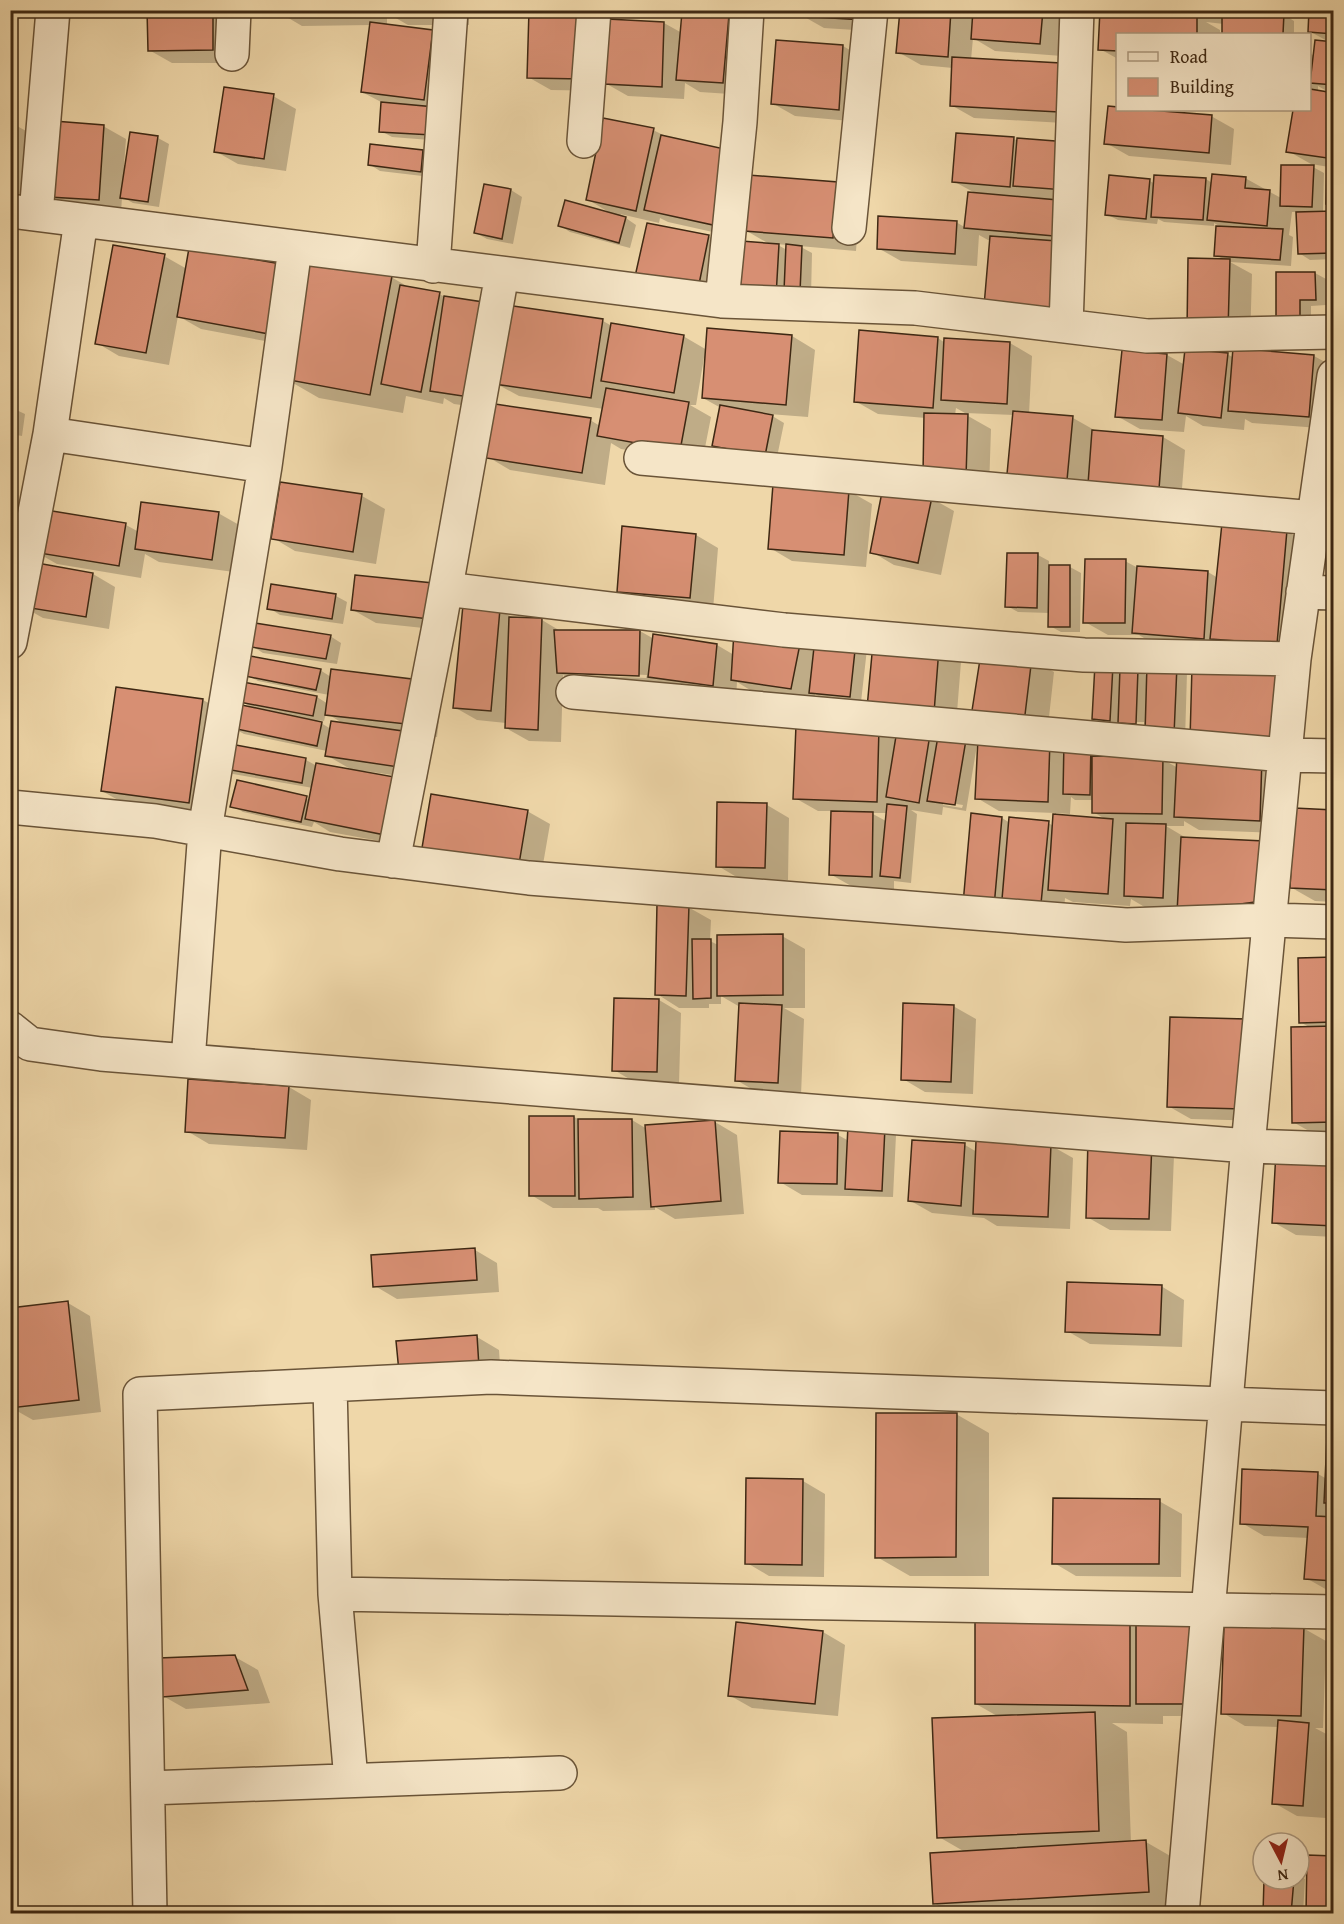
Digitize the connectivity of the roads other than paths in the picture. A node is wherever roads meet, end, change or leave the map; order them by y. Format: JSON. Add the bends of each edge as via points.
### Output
{"nodes":[{"id":1,"x":53,"y":10,"type":"edge"},
{"id":2,"x":234,"y":10,"type":"edge"},
{"id":3,"x":451,"y":10,"type":"edge"},
{"id":4,"x":594,"y":10,"type":"edge"},
{"id":5,"x":747,"y":10,"type":"edge"},
{"id":6,"x":871,"y":10,"type":"edge"},
{"id":7,"x":1077,"y":10,"type":"edge"},
{"id":8,"x":232,"y":54,"type":"dead end"},
{"id":9,"x":584,"y":141,"type":"dead end"},
{"id":10,"x":23,"y":213,"type":"edge"},
{"id":11,"x":81,"y":220,"type":"junction"},
{"id":12,"x":849,"y":228,"type":"dead end"},
{"id":13,"x":295,"y":248,"type":"junction"},
{"id":14,"x":433,"y":266,"type":"junction"},
{"id":15,"x":502,"y":274,"type":"junction"},
{"id":16,"x":722,"y":301,"type":"junction"},
{"id":17,"x":1066,"y":326,"type":"junction"},
{"id":18,"x":1334,"y":332,"type":"edge"},
{"id":19,"x":1334,"y":376,"type":"edge"},
{"id":20,"x":50,"y":434,"type":"junction"},
{"id":21,"x":1329,"y":440,"type":"edge"},
{"id":22,"x":641,"y":458,"type":"dead end"},
{"id":23,"x":265,"y":466,"type":"junction"},
{"id":24,"x":1314,"y":518,"type":"junction"},
{"id":25,"x":446,"y":589,"type":"junction"},
{"id":26,"x":1318,"y":593,"type":"edge"},
{"id":27,"x":10,"y":642,"type":"edge"},
{"id":28,"x":1294,"y":659,"type":"junction"},
{"id":29,"x":573,"y":692,"type":"dead end"},
{"id":30,"x":1285,"y":755,"type":"junction"},
{"id":31,"x":1334,"y":756,"type":"edge"},
{"id":32,"x":10,"y":807,"type":"edge"},
{"id":33,"x":206,"y":830,"type":"junction"},
{"id":34,"x":393,"y":861,"type":"junction"},
{"id":35,"x":1270,"y":920,"type":"junction"},
{"id":36,"x":1334,"y":922,"type":"edge"},
{"id":37,"x":10,"y":1028,"type":"edge"},
{"id":38,"x":188,"y":1061,"type":"junction"},
{"id":39,"x":1248,"y":1146,"type":"junction"},
{"id":40,"x":1334,"y":1149,"type":"edge"},
{"id":41,"x":330,"y":1385,"type":"junction"},
{"id":42,"x":1226,"y":1405,"type":"junction"},
{"id":43,"x":1334,"y":1408,"type":"edge"},
{"id":44,"x":335,"y":1594,"type":"junction"},
{"id":45,"x":1208,"y":1608,"type":"junction"},
{"id":46,"x":1334,"y":1612,"type":"edge"},
{"id":47,"x":560,"y":1773,"type":"dead end"},
{"id":48,"x":351,"y":1780,"type":"junction"},
{"id":49,"x":148,"y":1788,"type":"junction"},
{"id":50,"x":150,"y":1914,"type":"edge"},
{"id":51,"x":1182,"y":1914,"type":"edge"}],
"edges":[{"from":1,"to":10,"type":"street"},
{"from":2,"to":8,"type":"street"},
{"from":3,"to":14,"type":"street"},
{"from":4,"to":9,"type":"street"},
{"from":5,"to":16,"type":"street"},
{"from":6,"to":12,"type":"street"},
{"from":7,"to":17,"type":"street"},
{"from":10,"to":11,"type":"street"},
{"from":11,"to":13,"type":"street"},
{"from":11,"to":20,"type":"street"},
{"from":13,"to":14,"type":"street"},
{"from":13,"to":23,"type":"street"},
{"from":14,"to":15,"type":"street"},
{"from":15,"to":16,"type":"street"},
{"from":15,"to":25,"type":"street"},
{"from":16,"to":17,"type":"street","via":[[915,308]]},
{"from":17,"to":18,"type":"street","via":[[1147,336]]},
{"from":19,"to":21,"type":"street"},
{"from":20,"to":23,"type":"street"},
{"from":20,"to":27,"type":"street"},
{"from":21,"to":24,"type":"street"},
{"from":22,"to":24,"type":"street"},
{"from":23,"to":33,"type":"street"},
{"from":24,"to":26,"type":"street"},
{"from":25,"to":28,"type":"street","via":[[888,639],[1084,655]]},
{"from":25,"to":34,"type":"street"},
{"from":26,"to":28,"type":"street"},
{"from":28,"to":30,"type":"street"},
{"from":29,"to":30,"type":"street"},
{"from":30,"to":31,"type":"street"},
{"from":30,"to":35,"type":"street"},
{"from":32,"to":33,"type":"street"},
{"from":33,"to":34,"type":"street"},
{"from":33,"to":38,"type":"street"},
{"from":34,"to":35,"type":"street","via":[[529,878],[1126,925]]},
{"from":35,"to":36,"type":"street"},
{"from":35,"to":39,"type":"street"},
{"from":37,"to":38,"type":"street","via":[[30,1044]]},
{"from":38,"to":39,"type":"street"},
{"from":39,"to":40,"type":"street"},
{"from":39,"to":42,"type":"street"},
{"from":41,"to":42,"type":"street","via":[[491,1377]]},
{"from":41,"to":44,"type":"street"},
{"from":41,"to":49,"type":"street","via":[[141,1394]]},
{"from":42,"to":43,"type":"street"},
{"from":42,"to":45,"type":"street"},
{"from":44,"to":45,"type":"street"},
{"from":44,"to":48,"type":"street"},
{"from":45,"to":46,"type":"street"},
{"from":45,"to":51,"type":"street"},
{"from":47,"to":48,"type":"street"},
{"from":48,"to":49,"type":"street"},
{"from":49,"to":50,"type":"street"}]}
